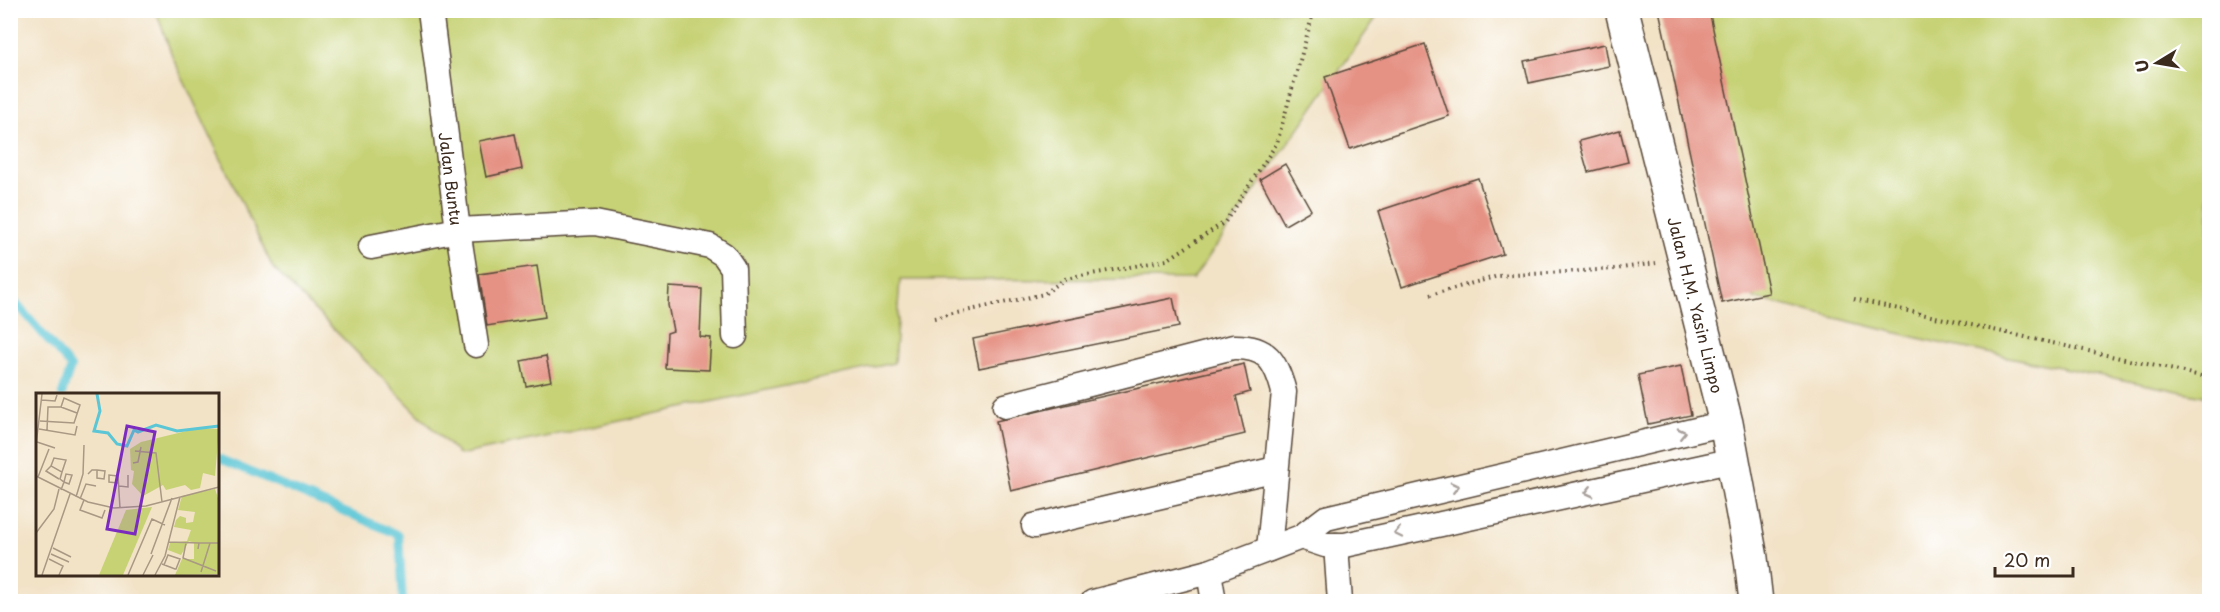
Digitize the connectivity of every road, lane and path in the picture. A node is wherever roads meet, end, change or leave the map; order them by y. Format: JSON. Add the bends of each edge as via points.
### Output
{"nodes":[{"id":1,"x":430,"y":10,"type":"edge"},
{"id":2,"x":1314,"y":10,"type":"edge"},
{"id":3,"x":1622,"y":10,"type":"edge"},
{"id":4,"x":458,"y":230,"type":"junction"},
{"id":5,"x":370,"y":247,"type":"dead end"},
{"id":6,"x":1683,"y":259,"type":"junction"},
{"id":7,"x":1430,"y":295,"type":"dead end"},
{"id":8,"x":1854,"y":299,"type":"dead end"},
{"id":9,"x":934,"y":318,"type":"dead end"},
{"id":10,"x":735,"y":336,"type":"dead end"},
{"id":11,"x":476,"y":345,"type":"dead end"},
{"id":12,"x":2210,"y":378,"type":"edge"},
{"id":13,"x":1005,"y":406,"type":"dead end"},
{"id":14,"x":1726,"y":423,"type":"junction"},
{"id":15,"x":1734,"y":460,"type":"junction"},
{"id":16,"x":1276,"y":469,"type":"junction"},
{"id":17,"x":1034,"y":526,"type":"dead end"},
{"id":18,"x":1301,"y":537,"type":"junction"},
{"id":19,"x":1336,"y":545,"type":"junction"},
{"id":20,"x":1269,"y":549,"type":"junction"},
{"id":21,"x":1209,"y":572,"type":"junction"},
{"id":22,"x":1094,"y":602,"type":"edge"},
{"id":23,"x":1214,"y":602,"type":"edge"},
{"id":24,"x":1340,"y":602,"type":"edge"},
{"id":25,"x":1756,"y":602,"type":"edge"}],
"edges":[{"from":1,"to":4,"type":"street","name":"Jalan Buntu"},
{"from":2,"to":9,"type":"path","via":[[1277,143],[1226,222],[1167,260],[1065,279],[1044,294]]},
{"from":3,"to":6,"type":"main road","name":"Jalan H.M. Yasin Limpo"},
{"from":4,"to":5,"type":"street"},
{"from":4,"to":10,"type":"street","via":[[595,223],[710,246],[724,255],[733,268]]},
{"from":4,"to":11,"type":"street","name":"Jalan Buntu"},
{"from":6,"to":7,"type":"path","via":[[1615,269],[1498,276]]},
{"from":6,"to":14,"type":"main road","name":"Jalan H.M. Yasin Limpo"},
{"from":8,"to":12,"type":"path"},
{"from":13,"to":16,"type":"street","via":[[1233,347],[1247,347],[1263,351],[1284,392]]},
{"from":14,"to":15,"type":"main road","name":"Jalan H.M. Yasin Limpo"},
{"from":18,"to":14,"type":"street","one_way":true,"via":[[1326,518]]},
{"from":15,"to":19,"type":"street","one_way":true},
{"from":15,"to":25,"type":"main road","name":"Jalan H.M. Yasin Limpo"},
{"from":16,"to":17,"type":"street"},
{"from":16,"to":20,"type":"street"},
{"from":18,"to":19,"type":"street"},
{"from":18,"to":20,"type":"street"},
{"from":19,"to":24,"type":"street"},
{"from":20,"to":21,"type":"street"},
{"from":21,"to":22,"type":"street"},
{"from":21,"to":23,"type":"street"}]}
